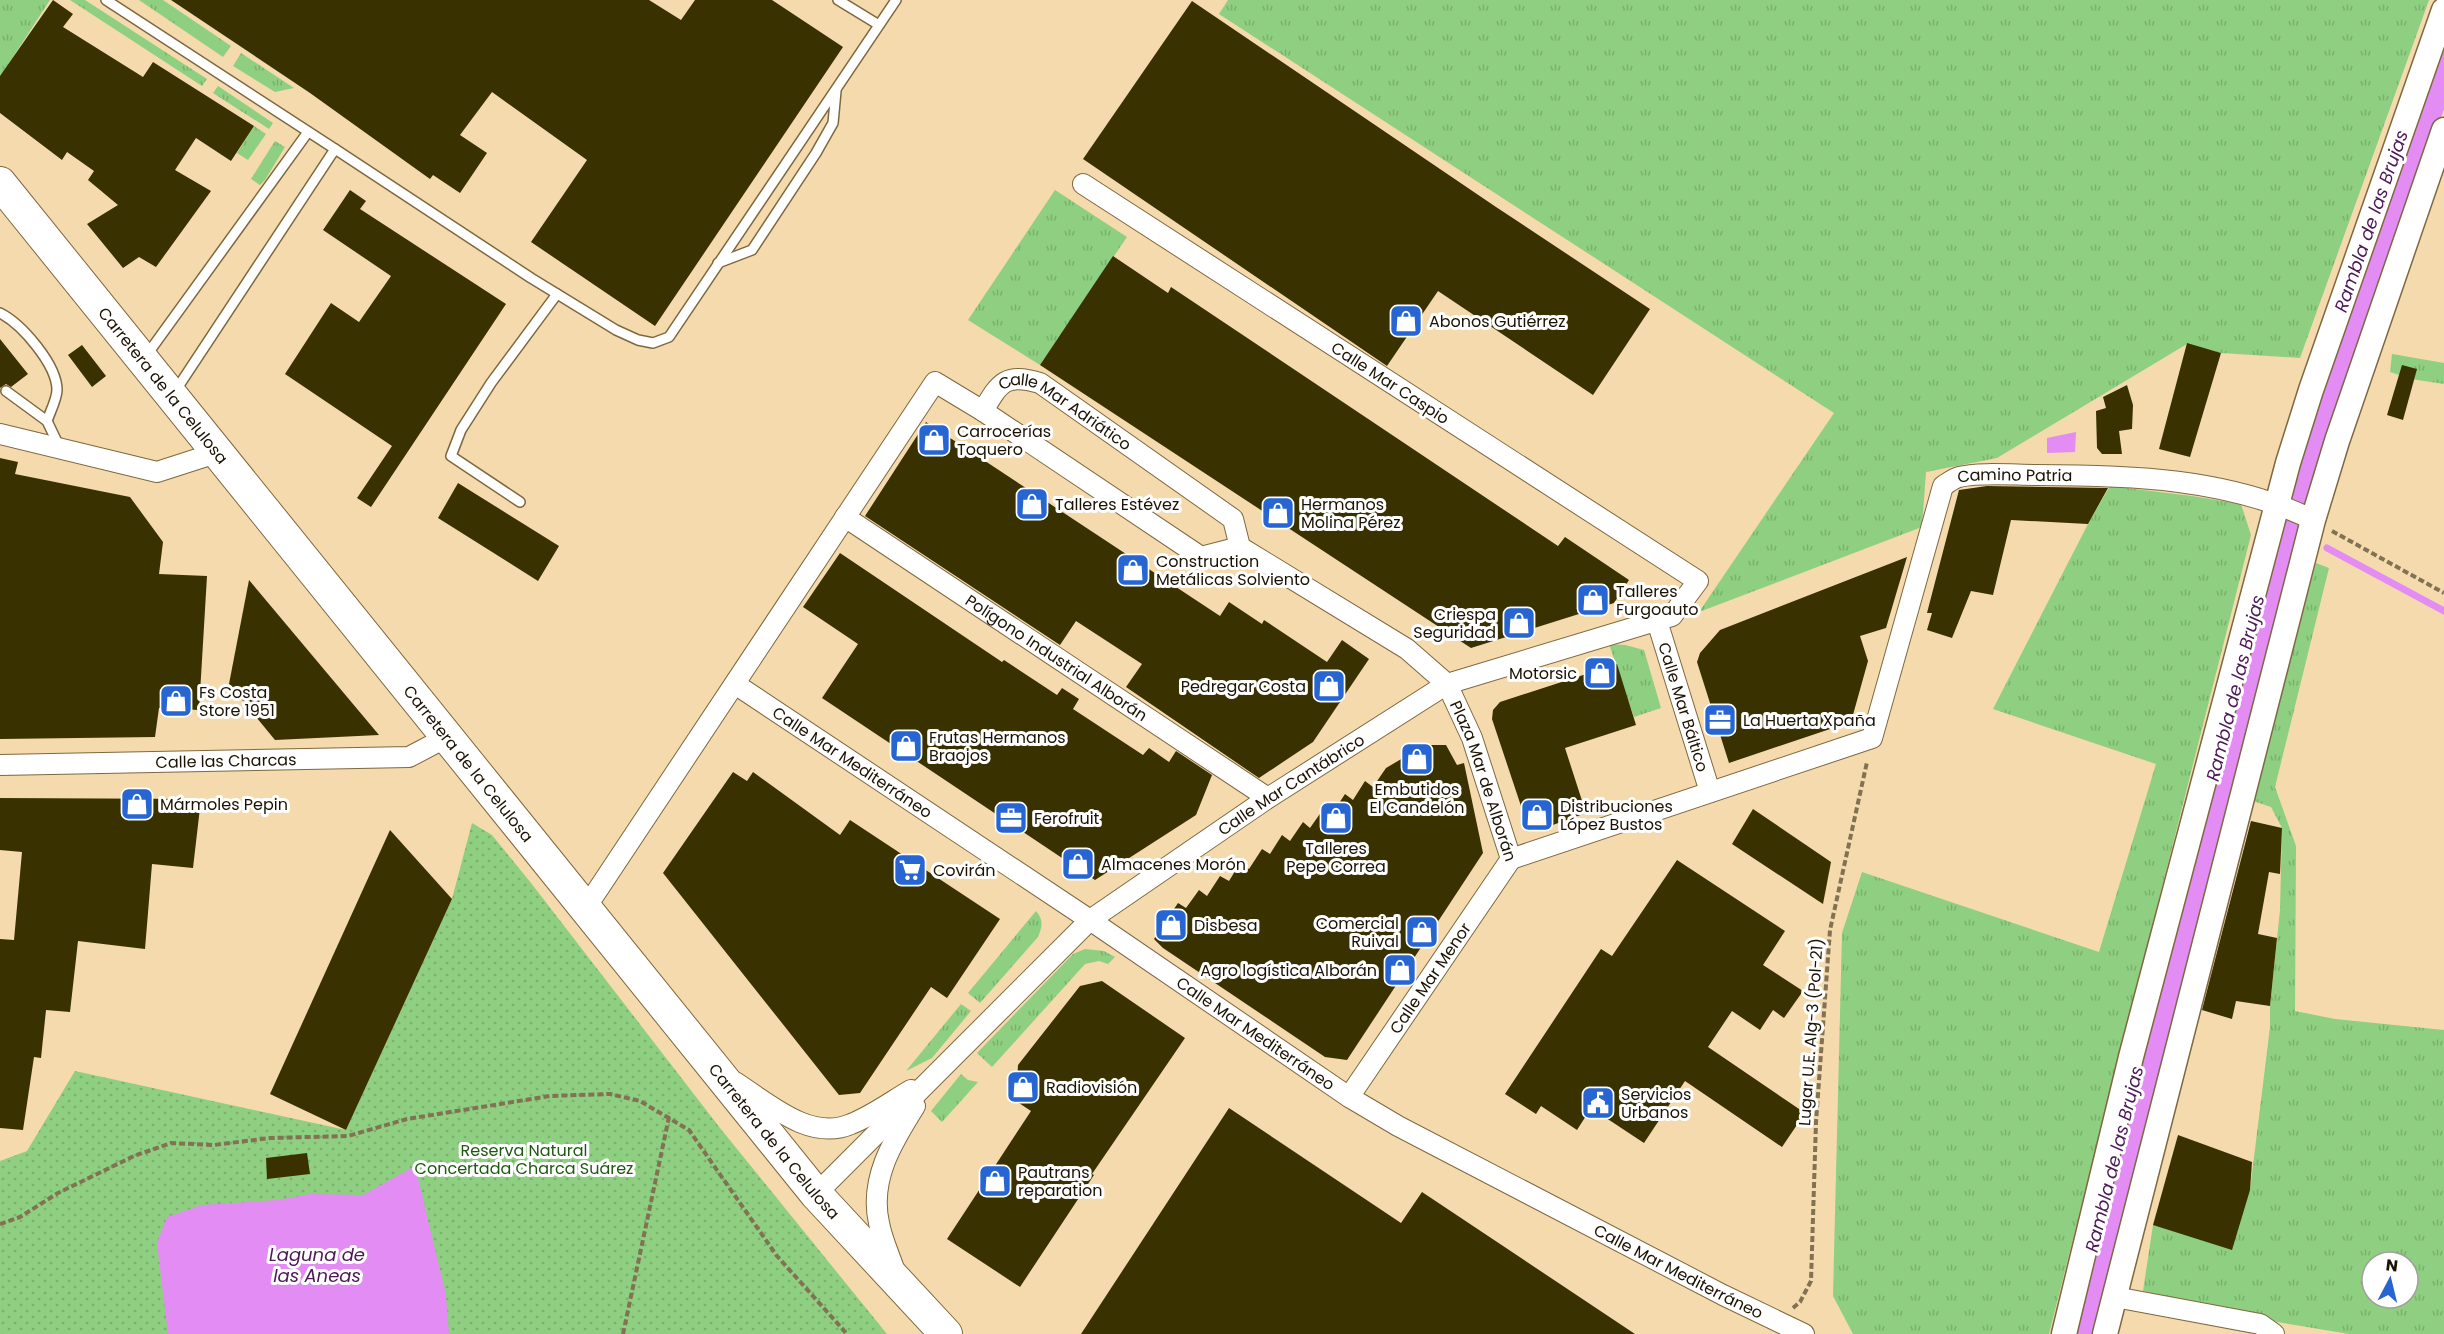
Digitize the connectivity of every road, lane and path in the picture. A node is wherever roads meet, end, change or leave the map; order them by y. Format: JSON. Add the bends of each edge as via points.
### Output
{"nodes":[{"id":1,"x":106,"y":0,"type":"edge"},
{"id":2,"x":838,"y":0,"type":"edge"},
{"id":3,"x":896,"y":0,"type":"edge"},
{"id":4,"x":2444,"y":10,"type":"edge"},
{"id":5,"x":879,"y":25,"type":"junction"},
{"id":6,"x":836,"y":90,"type":"junction"},
{"id":7,"x":2444,"y":130,"type":"edge"},
{"id":8,"x":308,"y":132,"type":"junction"},
{"id":9,"x":334,"y":149,"type":"junction"},
{"id":10,"x":0,"y":183,"type":"edge"},
{"id":11,"x":1083,"y":184,"type":"dead end"},
{"id":12,"x":718,"y":263,"type":"junction"},
{"id":13,"x":557,"y":294,"type":"junction"},
{"id":14,"x":0,"y":313,"type":"edge"},
{"id":15,"x":143,"y":359,"type":"junction"},
{"id":16,"x":6,"y":391,"type":"dead end"},
{"id":17,"x":172,"y":396,"type":"junction"},
{"id":18,"x":983,"y":411,"type":"junction"},
{"id":19,"x":47,"y":421,"type":"junction"},
{"id":20,"x":0,"y":434,"type":"edge"},
{"id":21,"x":60,"y":449,"type":"junction"},
{"id":22,"x":216,"y":453,"type":"junction"},
{"id":23,"x":520,"y":502,"type":"dead end"},
{"id":24,"x":2280,"y":506,"type":"junction"},
{"id":25,"x":846,"y":517,"type":"junction"},
{"id":26,"x":2310,"y":518,"type":"junction"},
{"id":27,"x":1240,"y":547,"type":"junction"},
{"id":28,"x":1698,"y":581,"type":"joint"},
{"id":29,"x":2444,"y":593,"type":"edge"},
{"id":30,"x":1657,"y":621,"type":"junction"},
{"id":31,"x":735,"y":684,"type":"junction"},
{"id":32,"x":1447,"y":684,"type":"junction"},
{"id":33,"x":447,"y":737,"type":"junction"},
{"id":34,"x":1872,"y":738,"type":"junction"},
{"id":35,"x":0,"y":765,"type":"edge"},
{"id":36,"x":1710,"y":792,"type":"junction"},
{"id":37,"x":1268,"y":798,"type":"junction"},
{"id":38,"x":1511,"y":859,"type":"junction"},
{"id":39,"x":585,"y":909,"type":"junction"},
{"id":40,"x":1090,"y":920,"type":"junction"},
{"id":41,"x":714,"y":1068,"type":"junction"},
{"id":42,"x":934,"y":1076,"type":"junction"},
{"id":43,"x":1349,"y":1097,"type":"junction"},
{"id":44,"x":669,"y":1117,"type":"junction"},
{"id":45,"x":816,"y":1194,"type":"junction"},
{"id":46,"x":0,"y":1224,"type":"edge"},
{"id":47,"x":899,"y":1283,"type":"junction"},
{"id":48,"x":2115,"y":1297,"type":"junction"},
{"id":49,"x":1780,"y":1322,"type":"junction"},
{"id":50,"x":623,"y":1334,"type":"edge"},
{"id":51,"x":847,"y":1334,"type":"edge"},
{"id":52,"x":946,"y":1334,"type":"edge"},
{"id":53,"x":1804,"y":1334,"type":"edge"},
{"id":54,"x":2064,"y":1334,"type":"edge"},
{"id":55,"x":2105,"y":1334,"type":"edge"},
{"id":56,"x":2274,"y":1334,"type":"edge"}],
"edges":[{"from":1,"to":8,"type":"lane"},
{"from":2,"to":5,"type":"lane"},
{"from":3,"to":5,"type":"lane"},
{"from":4,"to":24,"type":"street","via":[[2311,390]]},
{"from":5,"to":6,"type":"lane"},
{"from":6,"to":12,"type":"lane"},
{"from":6,"to":12,"type":"lane","via":[[833,123],[752,250]]},
{"from":7,"to":26,"type":"street"},
{"from":8,"to":9,"type":"lane"},
{"from":8,"to":15,"type":"lane"},
{"from":9,"to":13,"type":"lane"},
{"from":9,"to":17,"type":"lane"},
{"from":10,"to":15,"type":"highway","name":"Carretera de la Celulosa"},
{"from":11,"to":28,"type":"street","name":"Calle Mar Caspio"},
{"from":12,"to":13,"type":"lane","via":[[669,337],[653,343],[616,330]]},
{"from":13,"to":23,"type":"lane","via":[[491,383],[461,430],[451,456]]},
{"from":14,"to":19,"type":"lane","via":[[31,340],[50,365],[57,390]]},
{"from":15,"to":17,"type":"highway","name":"Carretera de la Celulosa"},
{"from":16,"to":19,"type":"lane"},
{"from":17,"to":22,"type":"highway","name":"Carretera de la Celulosa"},
{"from":18,"to":25,"type":"street","via":[[935,382]]},
{"from":18,"to":27,"type":"street","name":"Calle Mar Adriático","via":[[1201,557]]},
{"from":18,"to":27,"type":"street","name":"Calle Mar Adriático","via":[[1004,381],[1020,378],[1040,383],[1233,519]]},
{"from":19,"to":21,"type":"lane"},
{"from":20,"to":21,"type":"street"},
{"from":21,"to":22,"type":"street","via":[[157,472]]},
{"from":22,"to":33,"type":"highway","name":"Carretera de la Celulosa"},
{"from":24,"to":26,"type":"street"},
{"from":24,"to":34,"type":"street","name":"Camino Patria","via":[[2242,494],[2176,482],[2096,475],[1958,477],[1943,486]]},
{"from":24,"to":54,"type":"street","via":[[2131,1058]]},
{"from":25,"to":31,"type":"street"},
{"from":25,"to":37,"type":"street","name":"Polígono Industrial Alborán"},
{"from":26,"to":29,"type":"path"},
{"from":26,"to":48,"type":"street"},
{"from":27,"to":32,"type":"street","via":[[1407,649]]},
{"from":28,"to":30,"type":"street","name":"Calle Mar Cantábrico","via":[[1672,616]]},
{"from":30,"to":32,"type":"street","name":"Calle Mar Cantábrico"},
{"from":30,"to":36,"type":"street","name":"Calle Mar Báltico"},
{"from":31,"to":39,"type":"street"},
{"from":31,"to":40,"type":"street","name":"Calle Mar Mediterráneo"},
{"from":32,"to":37,"type":"street","name":"Calle Mar Cantábrico"},
{"from":32,"to":38,"type":"street","name":"Plaza Mar de Alborán","via":[[1472,738]]},
{"from":33,"to":35,"type":"street","name":"Calle las Charcas","via":[[409,757]]},
{"from":33,"to":39,"type":"highway","name":"Carretera de la Celulosa"},
{"from":34,"to":36,"type":"street","name":"Plaza Mar de Alborán"},
{"from":34,"to":49,"type":"path","name":"Lugar U.E. Alg-3 (Pol-21)","via":[[1830,930],[1815,1122],[1811,1281],[1800,1302]]},
{"from":36,"to":38,"type":"street","name":"Plaza Mar de Alborán"},
{"from":37,"to":40,"type":"street","name":"Calle Mar Cantábrico"},
{"from":38,"to":43,"type":"street","name":"Calle Mar Menor"},
{"from":39,"to":41,"type":"highway","name":"Carretera de la Celulosa"},
{"from":40,"to":42,"type":"street","name":"Calle Mar Cantábrico"},
{"from":40,"to":43,"type":"street","name":"Calle Mar Mediterráneo"},
{"from":41,"to":42,"type":"street","name":"Calle Mar Cantábrico","via":[[815,1128],[851,1125]]},
{"from":41,"to":45,"type":"highway","name":"Carretera de la Celulosa"},
{"from":42,"to":45,"type":"street","name":"Calle Mar Cantábrico"},
{"from":42,"to":47,"type":"street","name":"Calle Mar Cantábrico","via":[[889,1150],[879,1176],[878,1222]]},
{"from":43,"to":49,"type":"street","name":"Calle Mar Mediterráneo","via":[[1398,1126]]},
{"from":44,"to":46,"type":"path","via":[[640,1101],[610,1094],[550,1096],[407,1119],[348,1136],[270,1138],[214,1145],[171,1143],[134,1156]]},
{"from":44,"to":50,"type":"path"},
{"from":44,"to":51,"type":"path","via":[[690,1130],[777,1256]]},
{"from":45,"to":47,"type":"highway","name":"Carretera de la Celulosa"},
{"from":47,"to":52,"type":"highway","name":"Carretera de la Celulosa"},
{"from":48,"to":55,"type":"street"},
{"from":48,"to":56,"type":"street","via":[[2260,1324]]},
{"from":49,"to":53,"type":"street","name":"Calle Mar Mediterráneo"}]}
